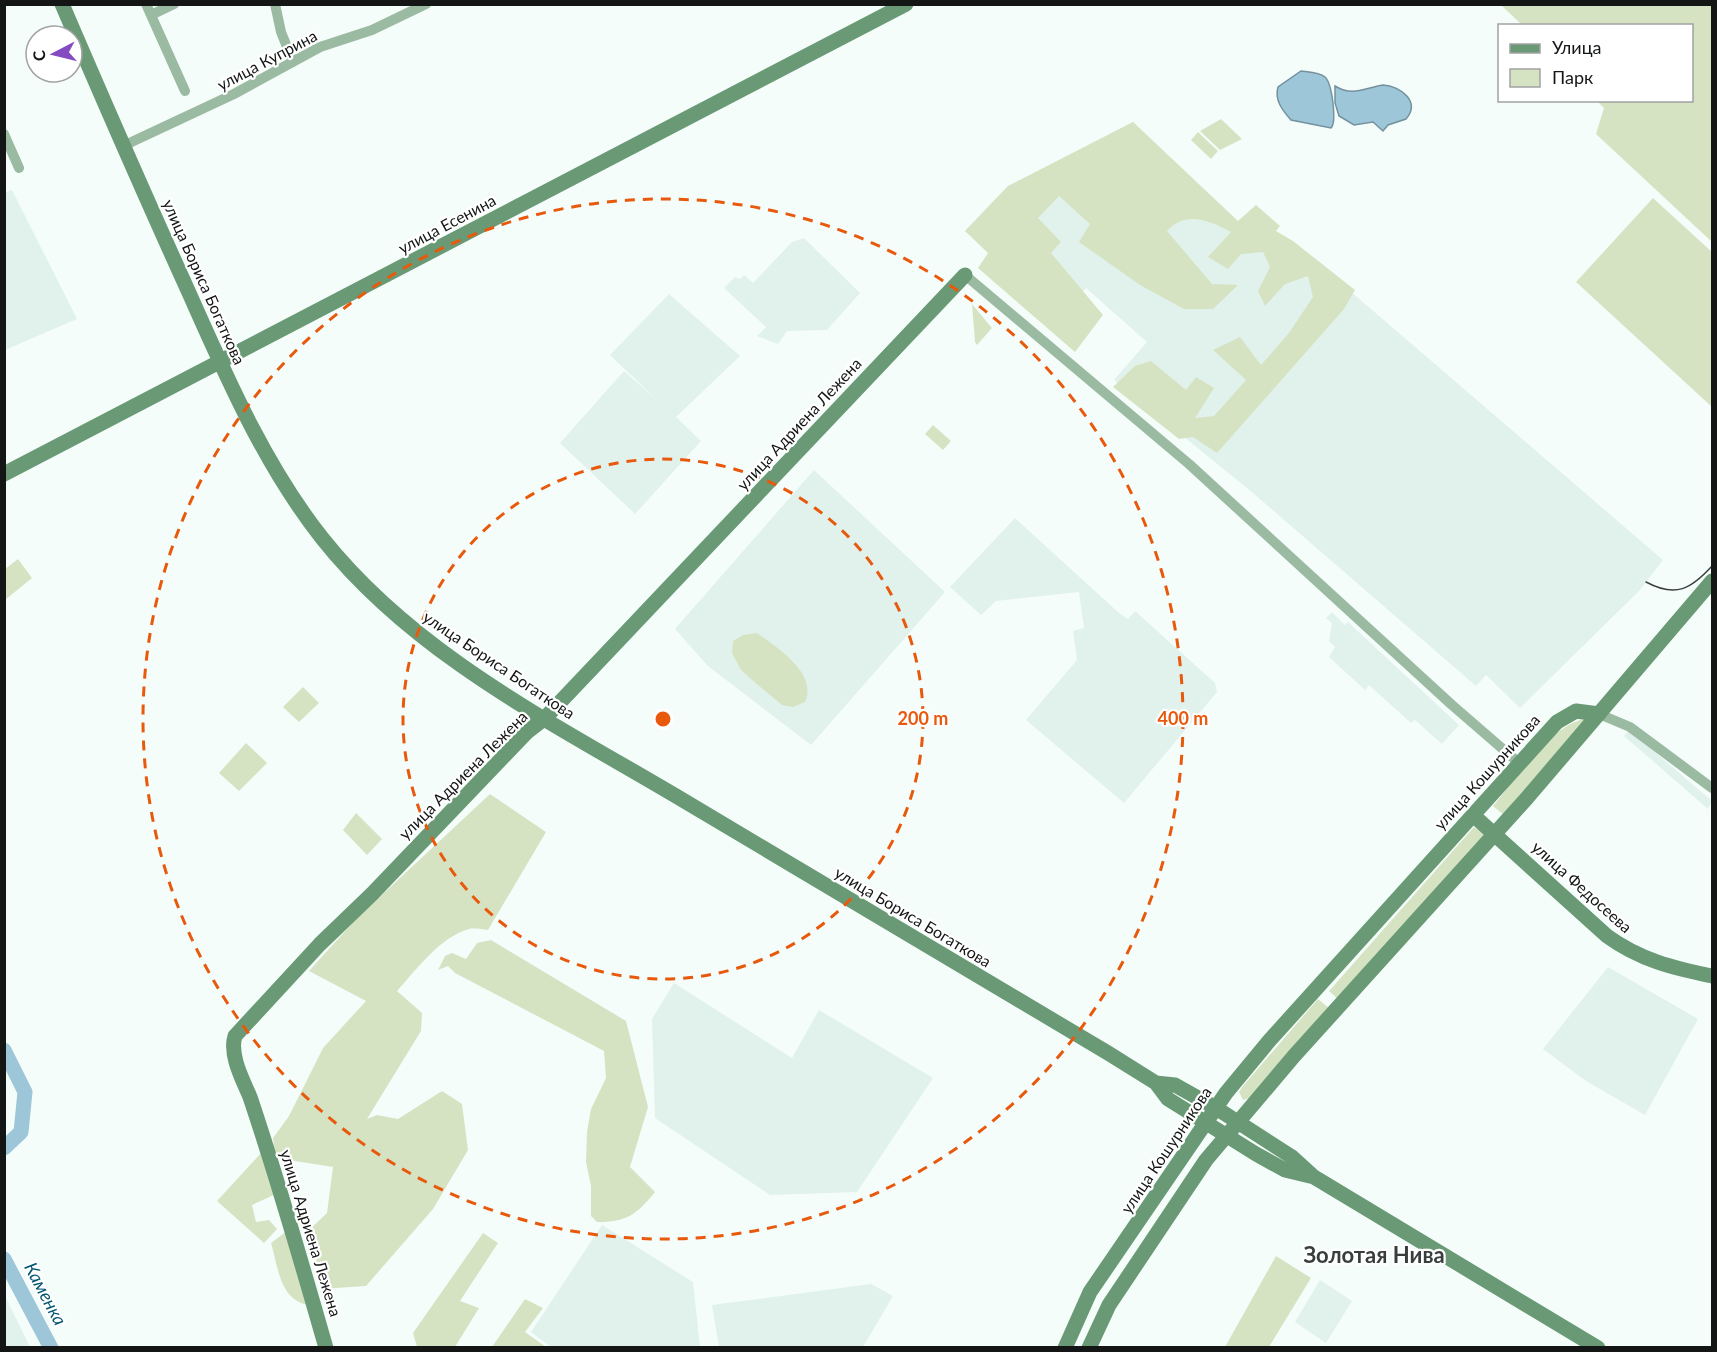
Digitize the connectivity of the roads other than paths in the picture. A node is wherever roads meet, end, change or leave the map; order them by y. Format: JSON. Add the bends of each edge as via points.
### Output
{"nodes":[{"id":1,"x":62,"y":4,"type":"edge"},
{"id":2,"x":174,"y":4,"type":"edge"},
{"id":3,"x":276,"y":4,"type":"edge"},
{"id":4,"x":426,"y":4,"type":"edge"},
{"id":5,"x":906,"y":4,"type":"edge"},
{"id":6,"x":404,"y":9,"type":"edge"},
{"id":7,"x":148,"y":10,"type":"edge"},
{"id":8,"x":293,"y":62,"type":"junction"},
{"id":9,"x":184,"y":91,"type":"dead end"},
{"id":10,"x":4,"y":134,"type":"edge"},
{"id":11,"x":123,"y":146,"type":"junction"},
{"id":12,"x":19,"y":168,"type":"dead end"},
{"id":13,"x":965,"y":276,"type":"joint"},
{"id":14,"x":221,"y":363,"type":"junction"},
{"id":15,"x":4,"y":474,"type":"edge"},
{"id":16,"x":1713,"y":581,"type":"edge"},
{"id":17,"x":1599,"y":714,"type":"junction"},
{"id":18,"x":545,"y":718,"type":"junction"},
{"id":19,"x":1519,"y":763,"type":"junction"},
{"id":20,"x":1713,"y":788,"type":"edge"},
{"id":21,"x":1473,"y":815,"type":"junction"},
{"id":22,"x":1496,"y":832,"type":"junction"},
{"id":23,"x":1713,"y":975,"type":"edge"},
{"id":24,"x":1317,"y":988,"type":"junction"},
{"id":25,"x":1338,"y":1007,"type":"junction"},
{"id":26,"x":1211,"y":1115,"type":"junction"},
{"id":27,"x":1234,"y":1129,"type":"junction"},
{"id":28,"x":1256,"y":1154,"type":"junction"},
{"id":29,"x":1314,"y":1177,"type":"junction"},
{"id":30,"x":1193,"y":1179,"type":"junction"},
{"id":31,"x":326,"y":1347,"type":"edge"},
{"id":32,"x":1065,"y":1347,"type":"edge"},
{"id":33,"x":1089,"y":1347,"type":"edge"},
{"id":34,"x":1598,"y":1347,"type":"edge"}],
"edges":[{"from":1,"to":11,"type":"main road","name":"улица Бориса Богаткова"},
{"from":2,"to":7,"type":"street"},
{"from":3,"to":8,"type":"street","via":[[281,32]]},
{"from":4,"to":6,"type":"street","name":"улица Куприна"},
{"from":5,"to":14,"type":"main road","name":"улица Есенина"},
{"from":6,"to":8,"type":"street","name":"улица Куприна","via":[[372,30],[320,47]]},
{"from":7,"to":9,"type":"street"},
{"from":8,"to":11,"type":"street","name":"улица Куприна"},
{"from":10,"to":12,"type":"street"},
{"from":11,"to":14,"type":"main road","name":"улица Бориса Богаткова"},
{"from":13,"to":18,"type":"main road","name":"улица Адриена Лежена"},
{"from":13,"to":19,"type":"street","via":[[1188,464]]},
{"from":14,"to":15,"type":"main road","name":"улица Есенина"},
{"from":14,"to":18,"type":"main road","name":"улица Бориса Богаткова","via":[[288,491],[356,579],[433,646]]},
{"from":16,"to":17,"type":"main road"},
{"from":17,"to":19,"type":"main road","name":"улица Кошурникова","via":[[1576,711],[1566,715]]},
{"from":17,"to":20,"type":"street","via":[[1630,727]]},
{"from":17,"to":22,"type":"main road"},
{"from":18,"to":26,"type":"main road","name":"улица Бориса Богаткова","via":[[1156,1083],[1168,1099]]},
{"from":18,"to":31,"type":"main road","name":"улица Адриена Лежена","via":[[527,732],[234,1036],[232,1044]]},
{"from":19,"to":21,"type":"main road","name":"улица Кошурникова"},
{"from":21,"to":22,"type":"main road","name":"улица Федосеева"},
{"from":21,"to":24,"type":"main road","name":"улица Кошурникова"},
{"from":22,"to":23,"type":"main road","name":"улица Федосеева","via":[[1626,950],[1657,964]]},
{"from":22,"to":25,"type":"main road"},
{"from":24,"to":25,"type":"main road"},
{"from":24,"to":26,"type":"main road","name":"улица Кошурникова"},
{"from":25,"to":27,"type":"main road"},
{"from":26,"to":27,"type":"main road","name":"улица Бориса Богаткова"},
{"from":26,"to":32,"type":"main road","name":"улица Кошурникова","via":[[1090,1292]]},
{"from":27,"to":28,"type":"main road","name":"улица Бориса Богаткова"},
{"from":27,"to":29,"type":"main road","name":"улица Бориса Богаткова","via":[[1292,1157]]},
{"from":27,"to":30,"type":"main road"},
{"from":28,"to":29,"type":"main road","name":"улица Бориса Богаткова","via":[[1285,1170]]},
{"from":28,"to":30,"type":"main road","via":[[1223,1152]]},
{"from":29,"to":34,"type":"main road","name":"улица Бориса Богаткова"},
{"from":30,"to":33,"type":"main road","via":[[1109,1305]]}]}
